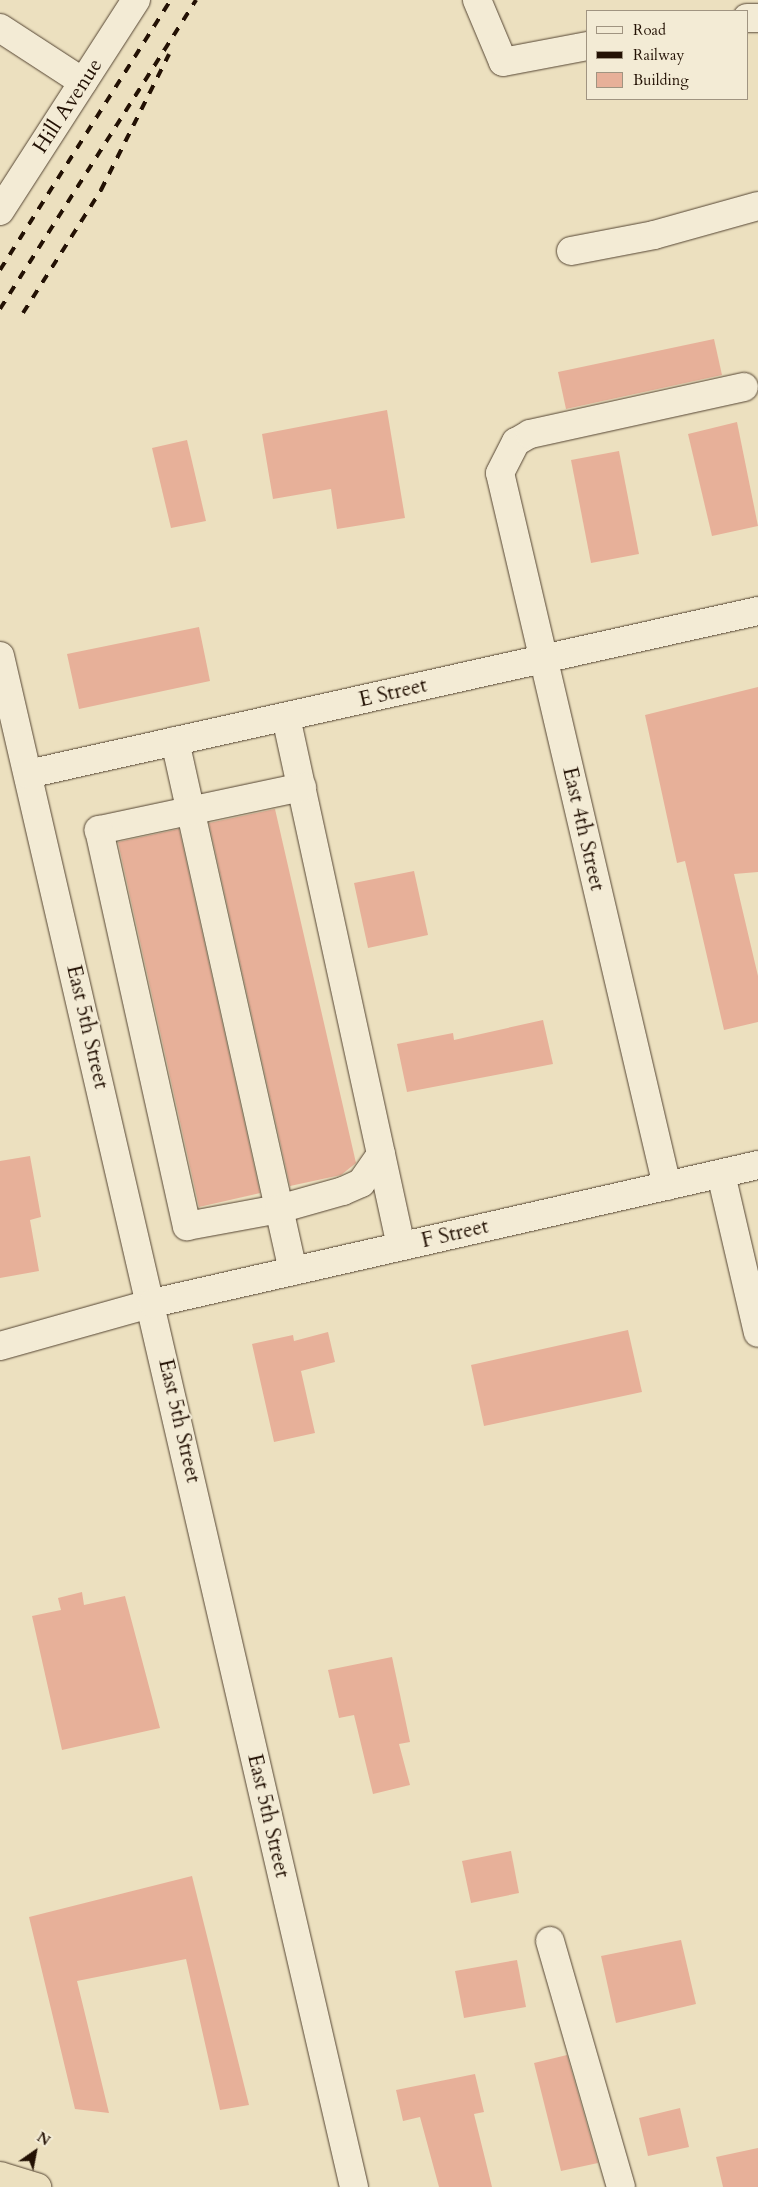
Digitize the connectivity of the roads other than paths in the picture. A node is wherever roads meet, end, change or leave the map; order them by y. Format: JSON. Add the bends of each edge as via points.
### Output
{"nodes":[{"id":1,"x":136,"y":0,"type":"edge"},
{"id":2,"x":477,"y":0,"type":"edge"},
{"id":3,"x":0,"y":28,"type":"edge"},
{"id":4,"x":586,"y":46,"type":"edge"},
{"id":5,"x":83,"y":82,"type":"junction"},
{"id":6,"x":758,"y":206,"type":"edge"},
{"id":7,"x":0,"y":212,"type":"edge"},
{"id":8,"x":571,"y":251,"type":"dead end"},
{"id":9,"x":744,"y":387,"type":"dead end"},
{"id":10,"x":758,"y":611,"type":"edge"},
{"id":11,"x":0,"y":656,"type":"edge"},
{"id":12,"x":544,"y":659,"type":"junction"},
{"id":13,"x":286,"y":717,"type":"junction"},
{"id":14,"x":175,"y":741,"type":"junction"},
{"id":15,"x":28,"y":774,"type":"junction"},
{"id":16,"x":302,"y":787,"type":"junction"},
{"id":17,"x":190,"y":811,"type":"junction"},
{"id":18,"x":381,"y":1154,"type":"junction"},
{"id":19,"x":758,"y":1165,"type":"edge"},
{"id":20,"x":721,"y":1174,"type":"junction"},
{"id":21,"x":667,"y":1186,"type":"junction"},
{"id":22,"x":279,"y":1209,"type":"junction"},
{"id":23,"x":401,"y":1246,"type":"junction"},
{"id":24,"x":293,"y":1271,"type":"junction"},
{"id":25,"x":153,"y":1303,"type":"junction"},
{"id":26,"x":758,"y":1333,"type":"edge"},
{"id":27,"x":0,"y":1346,"type":"edge"},
{"id":28,"x":550,"y":1941,"type":"dead end"},
{"id":29,"x":0,"y":2176,"type":"edge"},
{"id":30,"x":37,"y":2187,"type":"edge"},
{"id":31,"x":354,"y":2187,"type":"edge"},
{"id":32,"x":621,"y":2187,"type":"edge"}],
"edges":[{"from":1,"to":5,"type":"street","name":"Hill Avenue"},
{"from":2,"to":4,"type":"street","via":[[503,62]]},
{"from":3,"to":5,"type":"street"},
{"from":5,"to":7,"type":"street","name":"Hill Avenue"},
{"from":6,"to":8,"type":"street","via":[[654,235]]},
{"from":9,"to":12,"type":"street","name":"East 4th Street","via":[[530,434],[516,442],[500,473]]},
{"from":10,"to":12,"type":"street","name":"E Street"},
{"from":11,"to":15,"type":"street","name":"East 5th Street"},
{"from":12,"to":13,"type":"street","name":"E Street"},
{"from":12,"to":21,"type":"street","name":"East 4th Street"},
{"from":13,"to":14,"type":"street","name":"E Street"},
{"from":13,"to":16,"type":"street"},
{"from":14,"to":15,"type":"street","name":"E Street"},
{"from":14,"to":17,"type":"street"},
{"from":15,"to":25,"type":"street","name":"East 5th Street"},
{"from":16,"to":17,"type":"street"},
{"from":16,"to":18,"type":"street"},
{"from":17,"to":22,"type":"street"},
{"from":17,"to":22,"type":"street","via":[[99,830],[187,1226]]},
{"from":18,"to":22,"type":"street","via":[[361,1182]]},
{"from":18,"to":23,"type":"street"},
{"from":19,"to":20,"type":"street","name":"F Street"},
{"from":20,"to":21,"type":"street","name":"F Street"},
{"from":20,"to":26,"type":"street"},
{"from":21,"to":23,"type":"street","name":"F Street"},
{"from":22,"to":24,"type":"street"},
{"from":23,"to":24,"type":"street","name":"F Street"},
{"from":24,"to":25,"type":"street","name":"F Street"},
{"from":25,"to":27,"type":"street","name":"F Street"},
{"from":25,"to":31,"type":"street","name":"East 5th Street"},
{"from":28,"to":32,"type":"street"},
{"from":29,"to":30,"type":"highway"}]}
